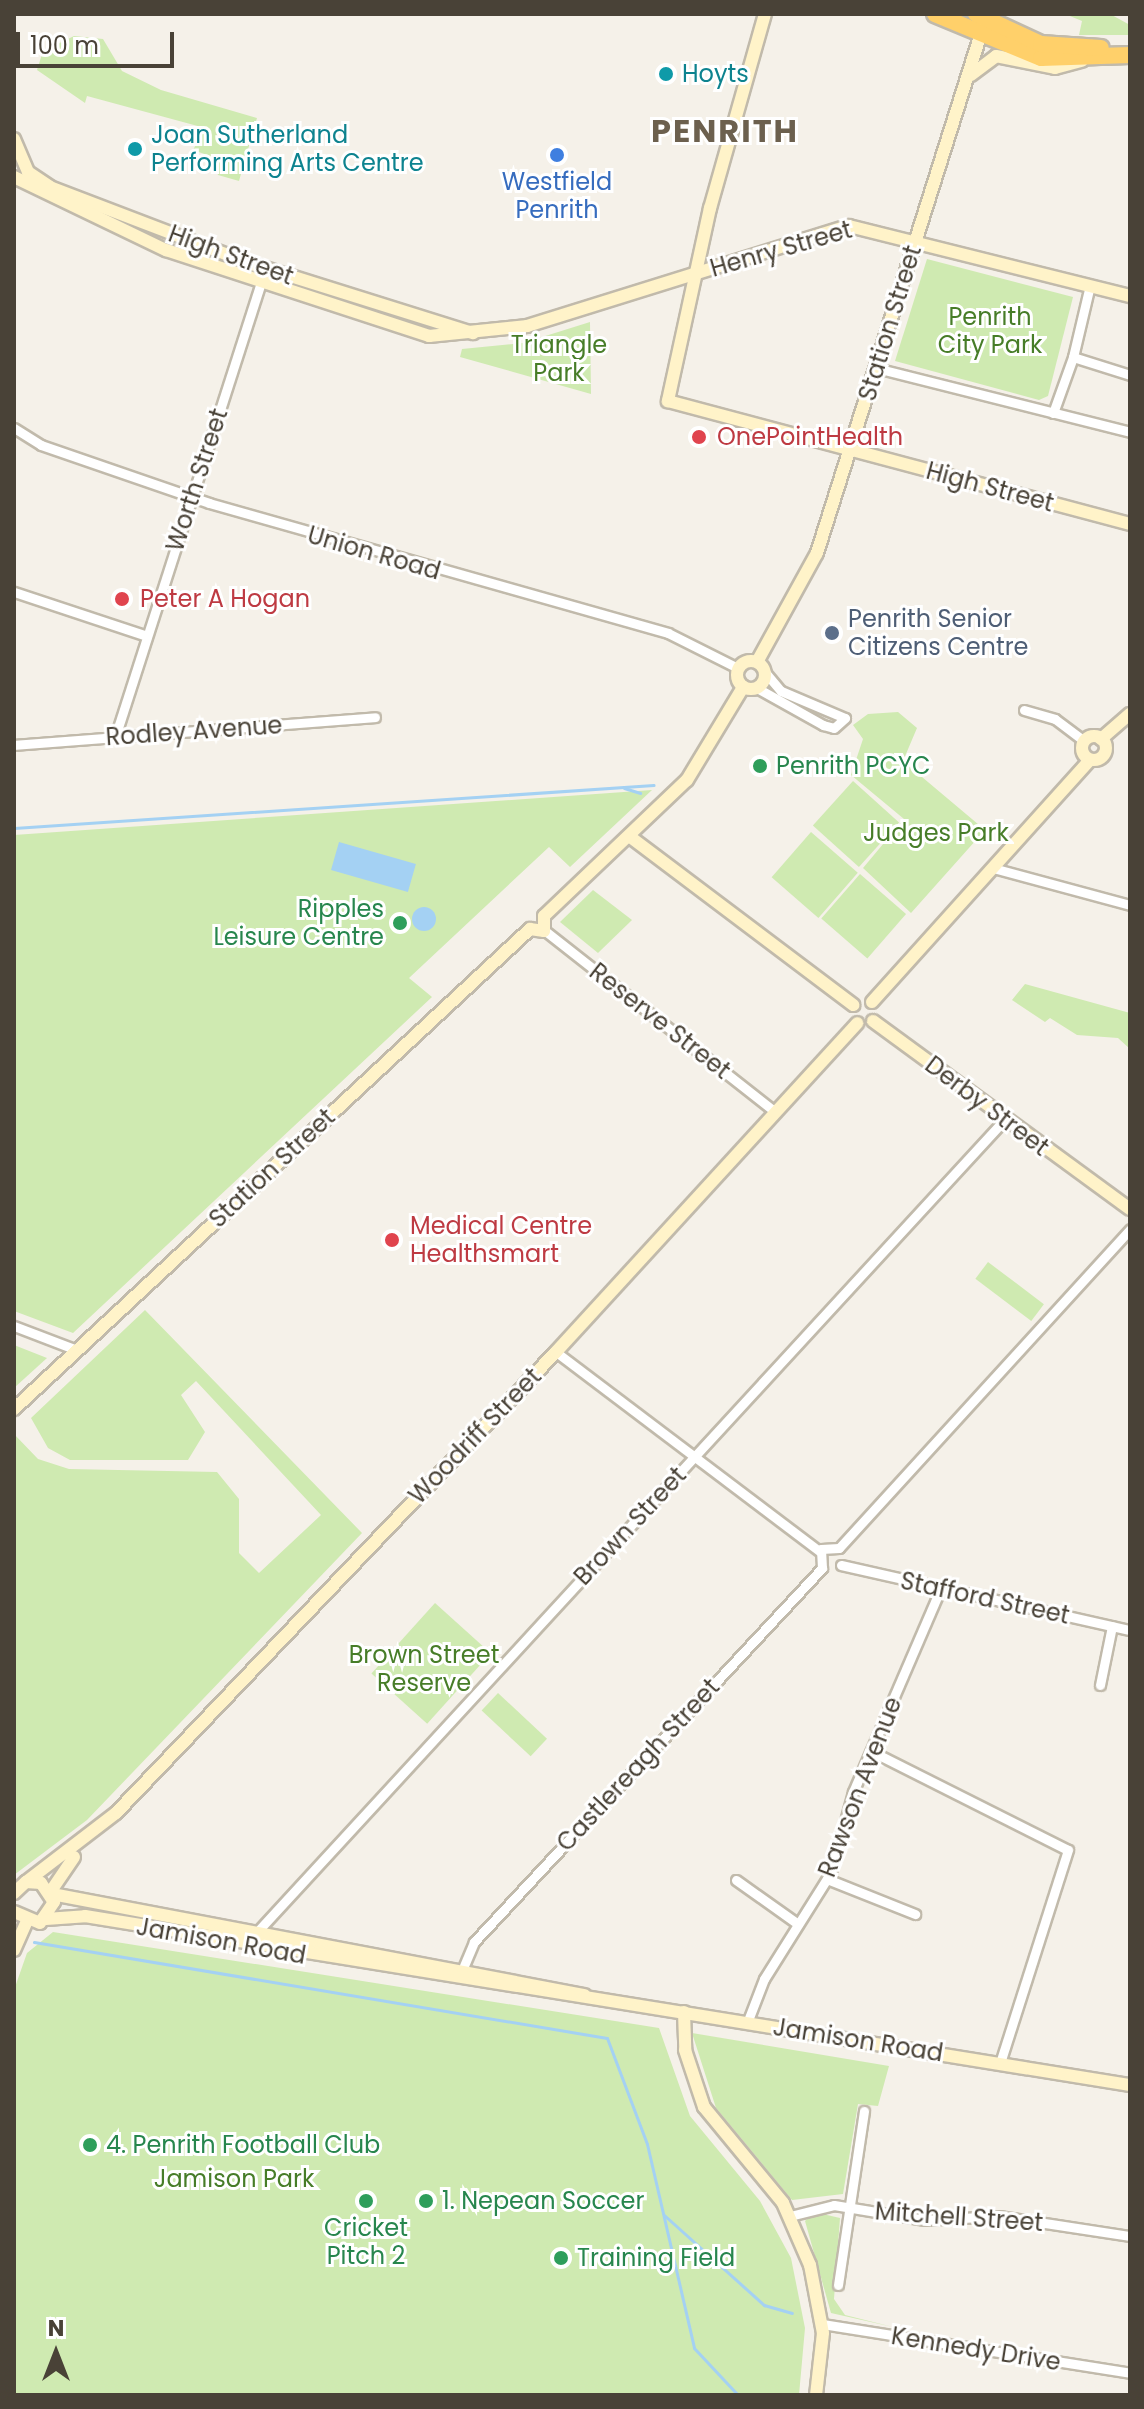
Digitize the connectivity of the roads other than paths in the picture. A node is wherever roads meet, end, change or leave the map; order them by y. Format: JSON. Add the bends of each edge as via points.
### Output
{"nodes":[{"id":1,"x":765,"y":14,"type":"edge"},
{"id":2,"x":935,"y":14,"type":"edge"},
{"id":3,"x":981,"y":22,"type":"edge"},
{"id":4,"x":1130,"y":46,"type":"edge"},
{"id":5,"x":1130,"y":55,"type":"edge"},
{"id":6,"x":1082,"y":61,"type":"junction"},
{"id":7,"x":965,"y":84,"type":"junction"},
{"id":8,"x":14,"y":139,"type":"edge"},
{"id":9,"x":14,"y":177,"type":"edge"},
{"id":10,"x":917,"y":238,"type":"junction"},
{"id":11,"x":265,"y":268,"type":"junction"},
{"id":12,"x":697,"y":272,"type":"junction"},
{"id":13,"x":260,"y":284,"type":"junction"},
{"id":14,"x":1090,"y":285,"type":"junction"},
{"id":15,"x":1130,"y":296,"type":"edge"},
{"id":16,"x":527,"y":326,"type":"joint"},
{"id":17,"x":476,"y":333,"type":"junction"},
{"id":18,"x":1073,"y":357,"type":"junction"},
{"id":19,"x":876,"y":368,"type":"junction"},
{"id":20,"x":1130,"y":375,"type":"edge"},
{"id":21,"x":1053,"y":413,"type":"junction"},
{"id":22,"x":14,"y":428,"type":"edge"},
{"id":23,"x":1130,"y":432,"type":"edge"},
{"id":24,"x":850,"y":450,"type":"junction"},
{"id":25,"x":191,"y":498,"type":"junction"},
{"id":26,"x":1130,"y":524,"type":"edge"},
{"id":27,"x":14,"y":592,"type":"edge"},
{"id":28,"x":147,"y":636,"type":"junction"},
{"id":29,"x":761,"y":666,"type":"junction"},
{"id":30,"x":738,"y":668,"type":"junction"},
{"id":31,"x":750,"y":687,"type":"junction"},
{"id":32,"x":1024,"y":710,"type":"dead end"},
{"id":33,"x":1130,"y":715,"type":"edge"},
{"id":34,"x":375,"y":717,"type":"dead end"},
{"id":35,"x":115,"y":737,"type":"junction"},
{"id":36,"x":1101,"y":739,"type":"junction"},
{"id":37,"x":1084,"y":741,"type":"junction"},
{"id":38,"x":14,"y":745,"type":"edge"},
{"id":39,"x":1090,"y":760,"type":"junction"},
{"id":40,"x":629,"y":836,"type":"junction"},
{"id":41,"x":993,"y":868,"type":"junction"},
{"id":42,"x":1130,"y":905,"type":"edge"},
{"id":43,"x":544,"y":916,"type":"junction"},
{"id":44,"x":530,"y":929,"type":"junction"},
{"id":45,"x":544,"y":930,"type":"junction"},
{"id":46,"x":872,"y":1002,"type":"junction"},
{"id":47,"x":853,"y":1005,"type":"junction"},
{"id":48,"x":873,"y":1021,"type":"junction"},
{"id":49,"x":857,"y":1023,"type":"junction"},
{"id":50,"x":775,"y":1112,"type":"junction"},
{"id":51,"x":1005,"y":1119,"type":"junction"},
{"id":52,"x":1100,"y":1192,"type":"junction"},
{"id":53,"x":1130,"y":1209,"type":"edge"},
{"id":54,"x":1130,"y":1219,"type":"edge"},
{"id":55,"x":1130,"y":1229,"type":"edge"},
{"id":56,"x":1126,"y":1243,"type":"edge"},
{"id":57,"x":14,"y":1326,"type":"edge"},
{"id":58,"x":77,"y":1350,"type":"junction"},
{"id":59,"x":556,"y":1352,"type":"junction"},
{"id":60,"x":14,"y":1409,"type":"edge"},
{"id":61,"x":695,"y":1456,"type":"junction"},
{"id":62,"x":839,"y":1548,"type":"junction"},
{"id":63,"x":819,"y":1551,"type":"junction"},
{"id":64,"x":841,"y":1565,"type":"junction"},
{"id":65,"x":822,"y":1568,"type":"junction"},
{"id":66,"x":941,"y":1588,"type":"junction"},
{"id":67,"x":1112,"y":1626,"type":"junction"},
{"id":68,"x":1130,"y":1630,"type":"edge"},
{"id":69,"x":1100,"y":1685,"type":"dead end"},
{"id":70,"x":871,"y":1751,"type":"junction"},
{"id":71,"x":86,"y":1842,"type":"junction"},
{"id":72,"x":827,"y":1879,"type":"junction"},
{"id":73,"x":736,"y":1880,"type":"dead end"},
{"id":74,"x":18,"y":1888,"type":"edge"},
{"id":75,"x":51,"y":1892,"type":"junction"},
{"id":76,"x":14,"y":1913,"type":"edge"},
{"id":77,"x":915,"y":1914,"type":"dead end"},
{"id":78,"x":46,"y":1919,"type":"junction"},
{"id":79,"x":26,"y":1923,"type":"junction"},
{"id":80,"x":798,"y":1924,"type":"junction"},
{"id":81,"x":256,"y":1933,"type":"junction"},
{"id":82,"x":14,"y":1950,"type":"edge"},
{"id":83,"x":463,"y":1968,"type":"junction"},
{"id":84,"x":587,"y":1996,"type":"junction"},
{"id":85,"x":684,"y":2012,"type":"junction"},
{"id":86,"x":747,"y":2023,"type":"junction"},
{"id":87,"x":1000,"y":2063,"type":"junction"},
{"id":88,"x":1130,"y":2085,"type":"edge"},
{"id":89,"x":864,"y":2111,"type":"dead end"},
{"id":90,"x":849,"y":2208,"type":"junction"},
{"id":91,"x":790,"y":2216,"type":"junction"},
{"id":92,"x":1130,"y":2236,"type":"edge"},
{"id":93,"x":838,"y":2285,"type":"dead end"},
{"id":94,"x":822,"y":2324,"type":"junction"},
{"id":95,"x":1130,"y":2373,"type":"edge"},
{"id":96,"x":816,"y":2395,"type":"edge"}],
"edges":[{"from":1,"to":12,"type":"street"},
{"from":2,"to":3,"type":"highway"},
{"from":3,"to":4,"type":"highway","via":[[1063,48]]},
{"from":3,"to":6,"type":"highway","via":[[1027,54]]},
{"from":3,"to":7,"type":"street","name":"Station Street"},
{"from":5,"to":6,"type":"highway"},
{"from":6,"to":7,"type":"street","via":[[1055,68],[991,56]]},
{"from":7,"to":10,"type":"street","name":"Station Street"},
{"from":8,"to":11,"type":"street","name":"High Street","via":[[28,172],[50,187]]},
{"from":9,"to":13,"type":"street","name":"High Street","via":[[100,223]]},
{"from":10,"to":12,"type":"street","name":"Henry Street","via":[[849,226]]},
{"from":10,"to":14,"type":"street","name":"Henry Street"},
{"from":10,"to":19,"type":"street","name":"Station Street"},
{"from":11,"to":13,"type":"street","name":"Worth Street"},
{"from":11,"to":17,"type":"street","name":"High Street"},
{"from":12,"to":16,"type":"street","name":"Henry Street"},
{"from":12,"to":24,"type":"street","name":"High Street","via":[[667,399]]},
{"from":13,"to":17,"type":"street","name":"High Street","via":[[410,332]]},
{"from":13,"to":25,"type":"street","name":"Worth Street"},
{"from":14,"to":15,"type":"street","name":"Henry Street"},
{"from":14,"to":18,"type":"street"},
{"from":16,"to":17,"type":"street","name":"High Street"},
{"from":18,"to":20,"type":"street"},
{"from":18,"to":21,"type":"street"},
{"from":19,"to":21,"type":"street"},
{"from":19,"to":24,"type":"street","name":"Station Street"},
{"from":21,"to":23,"type":"street"},
{"from":22,"to":25,"type":"street","name":"Union Road","via":[[41,445]]},
{"from":24,"to":26,"type":"street","name":"High Street"},
{"from":24,"to":29,"type":"street","name":"Station Street","via":[[813,564]]},
{"from":25,"to":28,"type":"street","name":"Worth Street"},
{"from":25,"to":30,"type":"street","name":"Union Road","via":[[668,633]]},
{"from":27,"to":28,"type":"street"},
{"from":28,"to":35,"type":"street","name":"Worth Street"},
{"from":29,"to":30,"type":"street"},
{"from":29,"to":31,"type":"street","name":"Station Street"},
{"from":29,"to":31,"type":"street","via":[[781,691],[845,718],[834,728],[823,725]]},
{"from":30,"to":31,"type":"street"},
{"from":31,"to":40,"type":"street","via":[[697,768]]},
{"from":32,"to":37,"type":"street","via":[[1055,719]]},
{"from":33,"to":36,"type":"street"},
{"from":34,"to":35,"type":"street","name":"Rodley Avenue"},
{"from":35,"to":38,"type":"street","name":"Rodley Avenue"},
{"from":36,"to":37,"type":"street"},
{"from":36,"to":39,"type":"street","via":[[1104,755]]},
{"from":37,"to":39,"type":"street"},
{"from":39,"to":41,"type":"street"},
{"from":40,"to":43,"type":"street"},
{"from":40,"to":47,"type":"street"},
{"from":41,"to":42,"type":"street"},
{"from":41,"to":46,"type":"street"},
{"from":43,"to":44,"type":"street","name":"Station Street","via":[[531,917]]},
{"from":43,"to":45,"type":"street"},
{"from":44,"to":45,"type":"street"},
{"from":44,"to":58,"type":"street","name":"Station Street"},
{"from":45,"to":50,"type":"street","name":"Reserve Street"},
{"from":46,"to":47,"type":"street"},
{"from":46,"to":48,"type":"street"},
{"from":47,"to":49,"type":"street"},
{"from":48,"to":49,"type":"street"},
{"from":48,"to":51,"type":"street","name":"Derby Street"},
{"from":49,"to":50,"type":"street","name":"Woodriff Street"},
{"from":50,"to":59,"type":"street","name":"Woodriff Street"},
{"from":51,"to":52,"type":"street","name":"Derby Street"},
{"from":51,"to":61,"type":"street","name":"Brown Street"},
{"from":52,"to":53,"type":"street","name":"Derby Street"},
{"from":52,"to":54,"type":"street","name":"Derby Street"},
{"from":55,"to":56,"type":"street"},
{"from":56,"to":62,"type":"street"},
{"from":57,"to":58,"type":"street"},
{"from":58,"to":60,"type":"street","name":"Station Street"},
{"from":59,"to":61,"type":"street"},
{"from":59,"to":71,"type":"street","name":"Woodriff Street"},
{"from":61,"to":63,"type":"street"},
{"from":61,"to":81,"type":"street","name":"Brown Street"},
{"from":62,"to":63,"type":"street"},
{"from":62,"to":64,"type":"street"},
{"from":63,"to":65,"type":"street"},
{"from":64,"to":65,"type":"street"},
{"from":64,"to":66,"type":"street","name":"Stafford Street"},
{"from":65,"to":83,"type":"street","name":"Castlereagh Street","via":[[474,1942]]},
{"from":66,"to":67,"type":"street","name":"Stafford Street"},
{"from":66,"to":70,"type":"street","name":"Rawson Avenue"},
{"from":67,"to":68,"type":"street","name":"Stafford Street"},
{"from":67,"to":69,"type":"street"},
{"from":70,"to":72,"type":"street","name":"Rawson Avenue"},
{"from":70,"to":87,"type":"street","via":[[1068,1850]]},
{"from":71,"to":74,"type":"street","name":"Woodriff Street"},
{"from":71,"to":75,"type":"street","name":"Woodriff Street"},
{"from":72,"to":77,"type":"street"},
{"from":72,"to":80,"type":"street","name":"Rawson Avenue"},
{"from":73,"to":80,"type":"street"},
{"from":74,"to":75,"type":"street","name":"Jamison Road"},
{"from":75,"to":78,"type":"street"},
{"from":75,"to":81,"type":"street","name":"Jamison Road"},
{"from":76,"to":79,"type":"street"},
{"from":78,"to":79,"type":"street","name":"Jamison Road"},
{"from":78,"to":84,"type":"street","name":"Jamison Road","via":[[85,1916],[562,1998]]},
{"from":79,"to":82,"type":"street"},
{"from":80,"to":86,"type":"street","name":"Rawson Avenue"},
{"from":81,"to":83,"type":"street","name":"Jamison Road"},
{"from":83,"to":84,"type":"street","name":"Jamison Road"},
{"from":84,"to":85,"type":"street","name":"Jamison Road"},
{"from":85,"to":86,"type":"street","name":"Jamison Road"},
{"from":85,"to":91,"type":"street","via":[[685,2050],[704,2107]]},
{"from":86,"to":87,"type":"street","name":"Jamison Road"},
{"from":87,"to":88,"type":"street","name":"Jamison Road"},
{"from":89,"to":90,"type":"street"},
{"from":90,"to":91,"type":"street","name":"Mitchell Street","via":[[819,2206]]},
{"from":90,"to":92,"type":"street","name":"Mitchell Street","via":[[925,2220],[999,2216]]},
{"from":90,"to":93,"type":"street"},
{"from":91,"to":94,"type":"street"},
{"from":94,"to":95,"type":"street","name":"Kennedy Drive"},
{"from":94,"to":96,"type":"street"}]}
